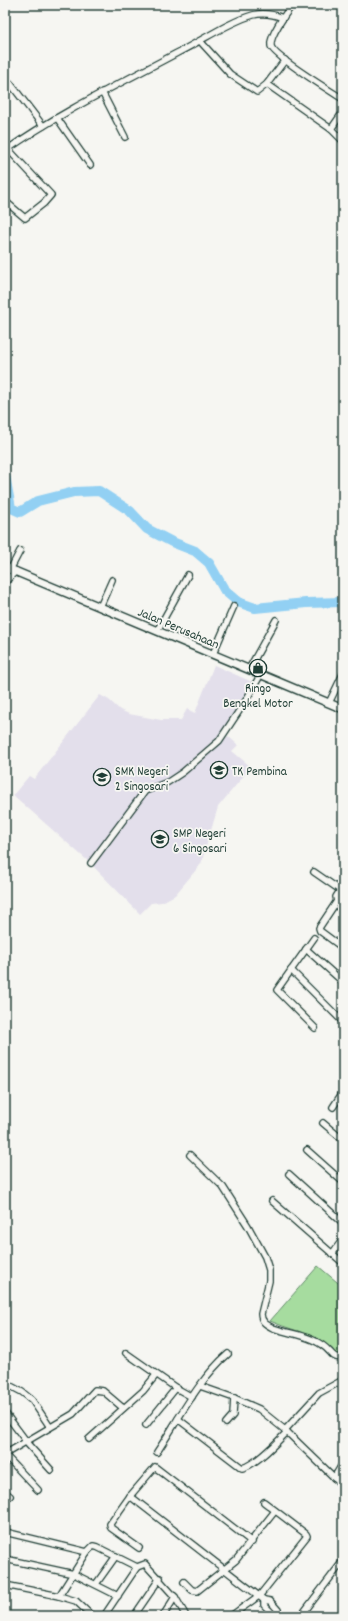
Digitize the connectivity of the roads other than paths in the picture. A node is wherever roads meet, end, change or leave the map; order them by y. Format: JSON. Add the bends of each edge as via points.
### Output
{"nodes":[{"id":1,"x":292,"y":5,"type":"edge"},
{"id":2,"x":283,"y":18,"type":"junction"},
{"id":3,"x":200,"y":41,"type":"junction"},
{"id":4,"x":285,"y":60,"type":"junction"},
{"id":5,"x":10,"y":83,"type":"dead end"},
{"id":6,"x":267,"y":84,"type":"junction"},
{"id":7,"x":102,"y":92,"type":"junction"},
{"id":8,"x":343,"y":99,"type":"edge"},
{"id":9,"x":343,"y":112,"type":"edge"},
{"id":10,"x":57,"y":118,"type":"junction"},
{"id":11,"x":43,"y":126,"type":"junction"},
{"id":12,"x":331,"y":129,"type":"junction"},
{"id":13,"x":125,"y":136,"type":"dead end"},
{"id":14,"x":343,"y":141,"type":"edge"},
{"id":15,"x":7,"y":150,"type":"edge"},
{"id":16,"x":90,"y":165,"type":"dead end"},
{"id":17,"x":5,"y":201,"type":"edge"},
{"id":18,"x":20,"y":551,"type":"dead end"},
{"id":19,"x":10,"y":569,"type":"edge"},
{"id":20,"x":188,"y":575,"type":"dead end"},
{"id":21,"x":112,"y":580,"type":"dead end"},
{"id":22,"x":5,"y":582,"type":"edge"},
{"id":23,"x":234,"y":606,"type":"dead end"},
{"id":24,"x":100,"y":607,"type":"junction"},
{"id":25,"x":276,"y":620,"type":"dead end"},
{"id":26,"x":157,"y":631,"type":"junction"},
{"id":27,"x":213,"y":654,"type":"junction"},
{"id":28,"x":249,"y":669,"type":"junction"},
{"id":29,"x":261,"y":674,"type":"junction"},
{"id":30,"x":343,"y":674,"type":"edge"},
{"id":31,"x":329,"y":703,"type":"junction"},
{"id":32,"x":343,"y":709,"type":"edge"},
{"id":33,"x":91,"y":863,"type":"dead end"},
{"id":34,"x":314,"y":872,"type":"dead end"},
{"id":35,"x":342,"y":888,"type":"edge"},
{"id":36,"x":336,"y":901,"type":"junction"},
{"id":37,"x":343,"y":906,"type":"edge"},
{"id":38,"x":314,"y":938,"type":"dead end"},
{"id":39,"x":343,"y":948,"type":"edge"},
{"id":40,"x":306,"y":949,"type":"junction"},
{"id":41,"x":291,"y":970,"type":"junction"},
{"id":42,"x":343,"y":982,"type":"edge"},
{"id":43,"x":343,"y":1022,"type":"edge"},
{"id":44,"x":315,"y":1028,"type":"dead end"},
{"id":45,"x":343,"y":1092,"type":"edge"},
{"id":46,"x":333,"y":1107,"type":"dead end"},
{"id":47,"x":323,"y":1123,"type":"dead end"},
{"id":48,"x":343,"y":1140,"type":"edge"},
{"id":49,"x":307,"y":1150,"type":"dead end"},
{"id":50,"x":190,"y":1155,"type":"dead end"},
{"id":51,"x":289,"y":1174,"type":"dead end"},
{"id":52,"x":343,"y":1182,"type":"edge"},
{"id":53,"x":272,"y":1201,"type":"dead end"},
{"id":54,"x":343,"y":1222,"type":"edge"},
{"id":55,"x":343,"y":1239,"type":"edge"},
{"id":56,"x":332,"y":1254,"type":"junction"},
{"id":57,"x":343,"y":1263,"type":"edge"},
{"id":58,"x":126,"y":1353,"type":"dead end"},
{"id":59,"x":228,"y":1354,"type":"dead end"},
{"id":60,"x":343,"y":1356,"type":"edge"},
{"id":61,"x":156,"y":1375,"type":"junction"},
{"id":62,"x":343,"y":1380,"type":"edge"},
{"id":63,"x":5,"y":1383,"type":"edge"},
{"id":64,"x":200,"y":1386,"type":"junction"},
{"id":65,"x":176,"y":1388,"type":"junction"},
{"id":66,"x":192,"y":1397,"type":"junction"},
{"id":67,"x":234,"y":1398,"type":"junction"},
{"id":68,"x":123,"y":1408,"type":"junction"},
{"id":69,"x":5,"y":1413,"type":"edge"},
{"id":70,"x":178,"y":1419,"type":"junction"},
{"id":71,"x":226,"y":1423,"type":"dead end"},
{"id":72,"x":146,"y":1425,"type":"dead end"},
{"id":73,"x":50,"y":1427,"type":"junction"},
{"id":74,"x":286,"y":1431,"type":"junction"},
{"id":75,"x":89,"y":1438,"type":"dead end"},
{"id":76,"x":25,"y":1441,"type":"junction"},
{"id":77,"x":157,"y":1452,"type":"dead end"},
{"id":78,"x":5,"y":1454,"type":"edge"},
{"id":79,"x":343,"y":1463,"type":"edge"},
{"id":80,"x":51,"y":1470,"type":"dead end"},
{"id":81,"x":334,"y":1478,"type":"junction"},
{"id":82,"x":343,"y":1486,"type":"edge"},
{"id":83,"x":38,"y":1490,"type":"dead end"},
{"id":84,"x":130,"y":1496,"type":"junction"},
{"id":85,"x":264,"y":1502,"type":"dead end"},
{"id":86,"x":275,"y":1511,"type":"junction"},
{"id":87,"x":5,"y":1532,"type":"edge"},
{"id":88,"x":252,"y":1542,"type":"junction"},
{"id":89,"x":139,"y":1548,"type":"dead end"},
{"id":90,"x":87,"y":1552,"type":"junction"},
{"id":91,"x":116,"y":1556,"type":"junction"},
{"id":92,"x":5,"y":1558,"type":"edge"},
{"id":93,"x":343,"y":1561,"type":"edge"},
{"id":94,"x":137,"y":1567,"type":"junction"},
{"id":95,"x":226,"y":1569,"type":"junction"},
{"id":96,"x":74,"y":1574,"type":"junction"},
{"id":97,"x":160,"y":1578,"type":"junction"},
{"id":98,"x":184,"y":1582,"type":"dead end"},
{"id":99,"x":96,"y":1584,"type":"junction"},
{"id":100,"x":5,"y":1585,"type":"edge"},
{"id":101,"x":59,"y":1596,"type":"junction"},
{"id":102,"x":118,"y":1596,"type":"junction"},
{"id":103,"x":175,"y":1597,"type":"junction"},
{"id":104,"x":262,"y":1597,"type":"junction"},
{"id":105,"x":277,"y":1615,"type":"edge"},
{"id":106,"x":92,"y":1616,"type":"edge"},
{"id":107,"x":104,"y":1616,"type":"edge"},
{"id":108,"x":134,"y":1616,"type":"edge"},
{"id":109,"x":163,"y":1616,"type":"edge"},
{"id":110,"x":186,"y":1616,"type":"edge"},
{"id":111,"x":231,"y":1616,"type":"edge"},
{"id":112,"x":301,"y":1616,"type":"edge"}],
"edges":[{"from":1,"to":2,"type":"street"},
{"from":2,"to":3,"type":"street","via":[[266,14],[255,15]]},
{"from":2,"to":4,"type":"street","via":[[271,45]]},
{"from":3,"to":6,"type":"street","via":[[230,74],[254,92],[259,92]]},
{"from":3,"to":7,"type":"street"},
{"from":4,"to":6,"type":"street"},
{"from":4,"to":8,"type":"street"},
{"from":5,"to":11,"type":"street"},
{"from":6,"to":12,"type":"street"},
{"from":7,"to":10,"type":"street"},
{"from":7,"to":13,"type":"street"},
{"from":9,"to":12,"type":"street"},
{"from":10,"to":11,"type":"street"},
{"from":10,"to":16,"type":"street"},
{"from":11,"to":15,"type":"street"},
{"from":12,"to":14,"type":"street"},
{"from":15,"to":17,"type":"street","via":[[51,195],[25,218]]},
{"from":18,"to":19,"type":"street"},
{"from":19,"to":22,"type":"street"},
{"from":19,"to":24,"type":"main road","name":"Jalan Perusahaan"},
{"from":20,"to":26,"type":"street"},
{"from":21,"to":24,"type":"street"},
{"from":23,"to":27,"type":"street"},
{"from":24,"to":26,"type":"main road","name":"Jalan Perusahaan"},
{"from":25,"to":28,"type":"street"},
{"from":26,"to":27,"type":"main road","name":"Jalan Perusahaan"},
{"from":27,"to":28,"type":"main road","name":"Jalan Perusahaan"},
{"from":28,"to":29,"type":"main road","name":"Jalan Perusahaan"},
{"from":29,"to":31,"type":"main road","name":"Jalan Perusahaan"},
{"from":29,"to":33,"type":"street","via":[[219,741],[183,772],[168,782],[145,791]]},
{"from":30,"to":31,"type":"street"},
{"from":31,"to":32,"type":"main road","name":"Jalan Perusahaan"},
{"from":34,"to":35,"type":"street"},
{"from":35,"to":36,"type":"street"},
{"from":36,"to":37,"type":"street"},
{"from":36,"to":39,"type":"street","via":[[319,926],[320,930]]},
{"from":38,"to":40,"type":"street"},
{"from":40,"to":41,"type":"street"},
{"from":40,"to":42,"type":"street"},
{"from":41,"to":43,"type":"street"},
{"from":41,"to":44,"type":"street","via":[[277,991]]},
{"from":45,"to":46,"type":"street"},
{"from":47,"to":48,"type":"street"},
{"from":49,"to":52,"type":"street"},
{"from":50,"to":60,"type":"street","via":[[223,1187],[265,1257],[269,1281],[261,1314],[262,1320],[273,1328],[319,1343],[335,1357]]},
{"from":51,"to":54,"type":"street"},
{"from":53,"to":56,"type":"street"},
{"from":55,"to":56,"type":"street"},
{"from":56,"to":57,"type":"street"},
{"from":58,"to":61,"type":"street"},
{"from":59,"to":64,"type":"street"},
{"from":61,"to":65,"type":"street"},
{"from":61,"to":68,"type":"street","via":[[144,1391]]},
{"from":62,"to":74,"type":"street","via":[[319,1392]]},
{"from":63,"to":73,"type":"street","via":[[32,1400]]},
{"from":64,"to":66,"type":"street"},
{"from":64,"to":67,"type":"street"},
{"from":65,"to":66,"type":"street"},
{"from":65,"to":72,"type":"street"},
{"from":66,"to":70,"type":"street"},
{"from":67,"to":71,"type":"street","via":[[233,1415]]},
{"from":67,"to":74,"type":"street","via":[[259,1410]]},
{"from":68,"to":73,"type":"street","via":[[103,1391],[96,1389],[73,1414]]},
{"from":68,"to":75,"type":"street"},
{"from":69,"to":76,"type":"street"},
{"from":70,"to":74,"type":"street","via":[[242,1468],[262,1455]]},
{"from":70,"to":77,"type":"street"},
{"from":73,"to":76,"type":"street"},
{"from":74,"to":81,"type":"street"},
{"from":76,"to":78,"type":"street"},
{"from":76,"to":80,"type":"street"},
{"from":78,"to":83,"type":"street"},
{"from":79,"to":81,"type":"street"},
{"from":81,"to":82,"type":"street"},
{"from":84,"to":88,"type":"street","via":[[156,1467]]},
{"from":84,"to":89,"type":"street","via":[[110,1525]]},
{"from":84,"to":95,"type":"street"},
{"from":85,"to":86,"type":"street"},
{"from":86,"to":88,"type":"street"},
{"from":86,"to":104,"type":"street","via":[[307,1536]]},
{"from":87,"to":90,"type":"street"},
{"from":88,"to":95,"type":"street"},
{"from":90,"to":91,"type":"street","via":[[95,1546]]},
{"from":90,"to":96,"type":"street"},
{"from":91,"to":94,"type":"street"},
{"from":91,"to":99,"type":"street"},
{"from":92,"to":96,"type":"street"},
{"from":93,"to":112,"type":"street"},
{"from":94,"to":97,"type":"street","via":[[147,1565]]},
{"from":94,"to":102,"type":"street"},
{"from":95,"to":98,"type":"street","via":[[197,1591],[192,1590]]},
{"from":95,"to":104,"type":"street"},
{"from":96,"to":99,"type":"street"},
{"from":96,"to":101,"type":"street"},
{"from":97,"to":103,"type":"street"},
{"from":97,"to":108,"type":"street"},
{"from":99,"to":102,"type":"street"},
{"from":100,"to":101,"type":"street"},
{"from":101,"to":106,"type":"street","via":[[76,1601]]},
{"from":102,"to":107,"type":"street"},
{"from":103,"to":109,"type":"street"},
{"from":103,"to":110,"type":"street"},
{"from":104,"to":105,"type":"street","via":[[278,1610]]},
{"from":104,"to":111,"type":"street"}]}
